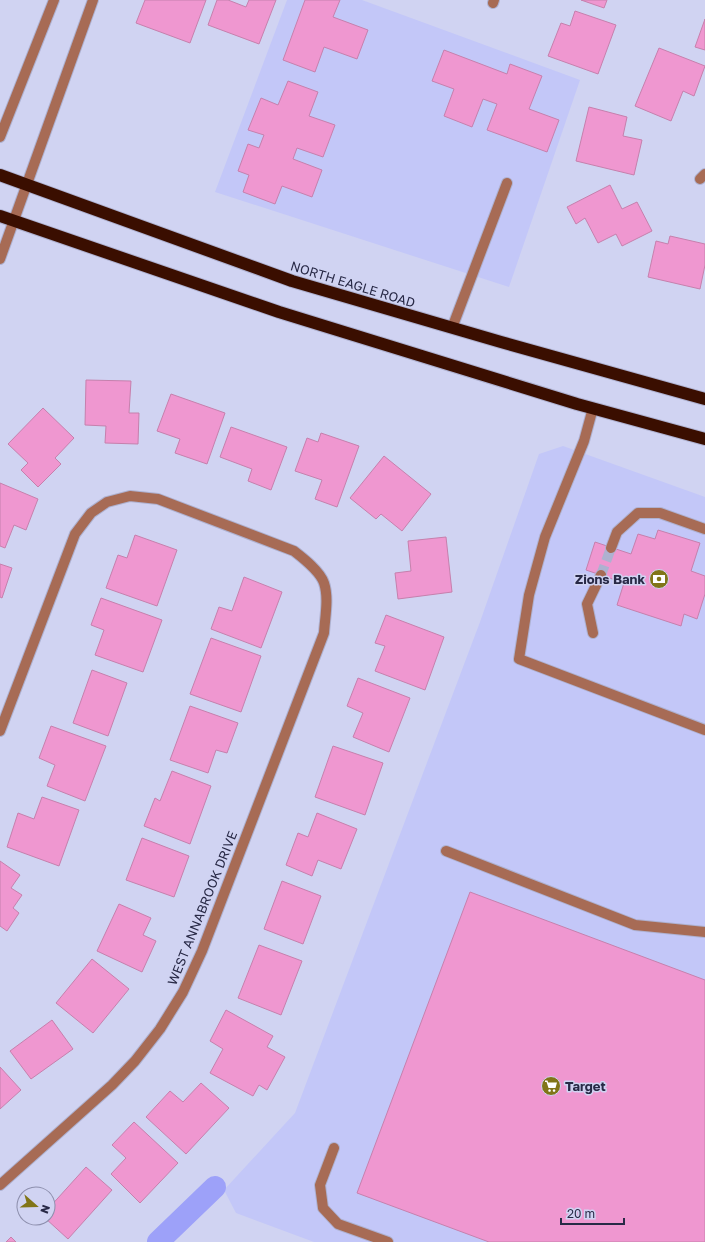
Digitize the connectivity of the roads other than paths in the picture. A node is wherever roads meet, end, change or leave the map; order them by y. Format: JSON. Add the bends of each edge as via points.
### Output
{"nodes":[{"id":1,"x":54,"y":0,"type":"edge"},
{"id":2,"x":93,"y":0,"type":"edge"},
{"id":3,"x":0,"y":137,"type":"edge"},
{"id":4,"x":0,"y":175,"type":"edge"},
{"id":5,"x":507,"y":183,"type":"dead end"},
{"id":6,"x":27,"y":185,"type":"junction"},
{"id":7,"x":0,"y":216,"type":"edge"},
{"id":8,"x":14,"y":221,"type":"junction"},
{"id":9,"x":0,"y":259,"type":"edge"},
{"id":10,"x":452,"y":328,"type":"junction"},
{"id":11,"x":705,"y":399,"type":"edge"},
{"id":12,"x":593,"y":408,"type":"junction"},
{"id":13,"x":705,"y":439,"type":"edge"},
{"id":14,"x":705,"y":529,"type":"edge"},
{"id":15,"x":611,"y":548,"type":"tunnel mouth"},
{"id":16,"x":601,"y":575,"type":"tunnel mouth"},
{"id":17,"x":593,"y":633,"type":"dead end"},
{"id":18,"x":705,"y":730,"type":"edge"},
{"id":19,"x":0,"y":731,"type":"edge"},
{"id":20,"x":446,"y":851,"type":"dead end"},
{"id":21,"x":705,"y":932,"type":"edge"},
{"id":22,"x":334,"y":1148,"type":"dead end"},
{"id":23,"x":0,"y":1185,"type":"edge"},
{"id":24,"x":388,"y":1242,"type":"edge"}],
"edges":[{"from":1,"to":3,"type":"street"},
{"from":2,"to":6,"type":"street"},
{"from":4,"to":6,"type":"highway","name":"NORTH EAGLE ROAD"},
{"from":5,"to":10,"type":"street"},
{"from":6,"to":8,"type":"street"},
{"from":6,"to":10,"type":"highway","name":"NORTH EAGLE ROAD","via":[[292,281]]},
{"from":7,"to":8,"type":"highway"},
{"from":8,"to":9,"type":"street"},
{"from":8,"to":12,"type":"highway","via":[[279,312]]},
{"from":10,"to":11,"type":"highway","name":"NORTH EAGLE ROAD"},
{"from":12,"to":13,"type":"highway"},
{"from":12,"to":18,"type":"street","via":[[584,441],[545,537],[530,595],[519,659]]},
{"from":14,"to":15,"type":"street","via":[[660,513],[638,513],[617,532]]},
{"from":16,"to":17,"type":"street","via":[[587,604]]},
{"from":19,"to":23,"type":"street","name":"WEST ANNABROOK DRIVE","via":[[76,534],[91,513],[107,502],[130,496],[158,499],[294,550],[310,563],[323,582],[326,607],[324,633],[202,952],[183,992],[160,1029],[135,1061]]},
{"from":20,"to":21,"type":"street","via":[[636,925]]},
{"from":22,"to":24,"type":"street","via":[[320,1185],[323,1208],[338,1224]]}]}
